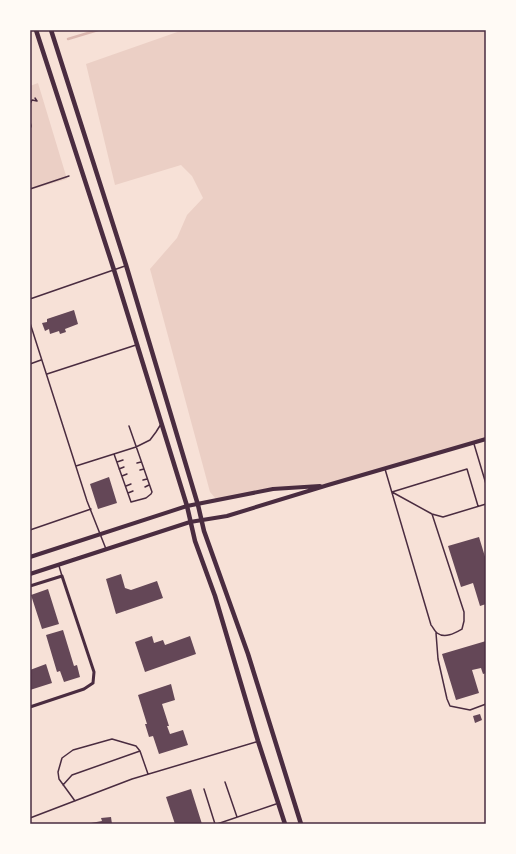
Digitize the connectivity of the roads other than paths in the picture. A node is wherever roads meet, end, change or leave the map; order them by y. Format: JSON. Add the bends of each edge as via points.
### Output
{"nodes":[{"id":1,"x":36,"y":30,"type":"edge"},
{"id":2,"x":51,"y":30,"type":"edge"},
{"id":3,"x":126,"y":265,"type":"junction"},
{"id":4,"x":114,"y":270,"type":"junction"},
{"id":5,"x":30,"y":299,"type":"edge"},
{"id":6,"x":30,"y":323,"type":"edge"},
{"id":7,"x":137,"y":345,"type":"junction"},
{"id":8,"x":42,"y":360,"type":"junction"},
{"id":9,"x":30,"y":364,"type":"edge"},
{"id":10,"x":47,"y":374,"type":"junction"},
{"id":11,"x":161,"y":423,"type":"junction"},
{"id":12,"x":129,"y":426,"type":"dead end"},
{"id":13,"x":486,"y":439,"type":"edge"},
{"id":14,"x":473,"y":442,"type":"junction"},
{"id":15,"x":136,"y":447,"type":"junction"},
{"id":16,"x":114,"y":454,"type":"junction"},
{"id":17,"x":139,"y":454,"type":"junction"},
{"id":18,"x":135,"y":456,"type":"dead end"},
{"id":19,"x":122,"y":460,"type":"dead end"},
{"id":20,"x":117,"y":462,"type":"junction"},
{"id":21,"x":141,"y":462,"type":"junction"},
{"id":22,"x":137,"y":463,"type":"dead end"},
{"id":23,"x":76,"y":466,"type":"junction"},
{"id":24,"x":124,"y":467,"type":"dead end"},
{"id":25,"x":119,"y":469,"type":"junction"},
{"id":26,"x":144,"y":469,"type":"junction"},
{"id":27,"x":385,"y":469,"type":"junction"},
{"id":28,"x":140,"y":470,"type":"dead end"},
{"id":29,"x":127,"y":474,"type":"dead end"},
{"id":30,"x":122,"y":476,"type":"junction"},
{"id":31,"x":147,"y":479,"type":"junction"},
{"id":32,"x":143,"y":480,"type":"dead end"},
{"id":33,"x":131,"y":484,"type":"dead end"},
{"id":34,"x":486,"y":484,"type":"edge"},
{"id":35,"x":149,"y":485,"type":"junction"},
{"id":36,"x":328,"y":485,"type":"junction"},
{"id":37,"x":125,"y":486,"type":"junction"},
{"id":38,"x":145,"y":487,"type":"dead end"},
{"id":39,"x":133,"y":491,"type":"dead end"},
{"id":40,"x":392,"y":492,"type":"junction"},
{"id":41,"x":128,"y":493,"type":"junction"},
{"id":42,"x":198,"y":504,"type":"junction"},
{"id":43,"x":486,"y":504,"type":"edge"},
{"id":44,"x":187,"y":506,"type":"junction"},
{"id":45,"x":478,"y":506,"type":"junction"},
{"id":46,"x":90,"y":509,"type":"junction"},
{"id":47,"x":432,"y":514,"type":"junction"},
{"id":48,"x":202,"y":520,"type":"junction"},
{"id":49,"x":190,"y":522,"type":"junction"},
{"id":50,"x":30,"y":530,"type":"edge"},
{"id":51,"x":100,"y":534,"type":"junction"},
{"id":52,"x":106,"y":549,"type":"junction"},
{"id":53,"x":30,"y":556,"type":"edge"},
{"id":54,"x":58,"y":564,"type":"junction"},
{"id":55,"x":30,"y":574,"type":"edge"},
{"id":56,"x":62,"y":576,"type":"junction"},
{"id":57,"x":30,"y":586,"type":"edge"},
{"id":58,"x":436,"y":633,"type":"junction"},
{"id":59,"x":486,"y":704,"type":"edge"},
{"id":60,"x":30,"y":707,"type":"edge"},
{"id":61,"x":258,"y":741,"type":"junction"},
{"id":62,"x":140,"y":751,"type":"junction"},
{"id":63,"x":148,"y":774,"type":"junction"},
{"id":64,"x":226,"y":782,"type":"dead end"},
{"id":65,"x":63,"y":785,"type":"junction"},
{"id":66,"x":204,"y":789,"type":"dead end"},
{"id":67,"x":75,"y":800,"type":"junction"},
{"id":68,"x":278,"y":804,"type":"junction"},
{"id":69,"x":237,"y":817,"type":"junction"},
{"id":70,"x":30,"y":818,"type":"edge"},
{"id":71,"x":216,"y":824,"type":"edge"},
{"id":72,"x":285,"y":824,"type":"edge"},
{"id":73,"x":301,"y":824,"type":"edge"}],
"edges":[{"from":1,"to":4,"type":"main road"},
{"from":2,"to":3,"type":"main road"},
{"from":3,"to":4,"type":"lane"},
{"from":3,"to":42,"type":"main road"},
{"from":4,"to":5,"type":"lane"},
{"from":4,"to":7,"type":"main road"},
{"from":6,"to":8,"type":"lane"},
{"from":7,"to":10,"type":"lane"},
{"from":7,"to":11,"type":"main road"},
{"from":8,"to":9,"type":"lane"},
{"from":8,"to":10,"type":"lane"},
{"from":10,"to":23,"type":"lane"},
{"from":11,"to":15,"type":"lane","via":[[150,440]]},
{"from":11,"to":44,"type":"main road"},
{"from":12,"to":15,"type":"lane"},
{"from":13,"to":14,"type":"street"},
{"from":14,"to":27,"type":"street"},
{"from":14,"to":34,"type":"lane"},
{"from":15,"to":16,"type":"lane"},
{"from":15,"to":17,"type":"lane"},
{"from":16,"to":20,"type":"lane"},
{"from":16,"to":23,"type":"lane"},
{"from":17,"to":18,"type":"lane"},
{"from":17,"to":21,"type":"lane"},
{"from":19,"to":20,"type":"lane"},
{"from":20,"to":25,"type":"lane"},
{"from":21,"to":22,"type":"lane"},
{"from":21,"to":26,"type":"lane"},
{"from":23,"to":46,"type":"lane"},
{"from":24,"to":25,"type":"lane"},
{"from":25,"to":30,"type":"lane"},
{"from":26,"to":28,"type":"lane"},
{"from":26,"to":31,"type":"lane"},
{"from":27,"to":36,"type":"street"},
{"from":27,"to":40,"type":"lane"},
{"from":29,"to":30,"type":"lane"},
{"from":30,"to":37,"type":"lane"},
{"from":31,"to":32,"type":"lane"},
{"from":31,"to":35,"type":"lane"},
{"from":33,"to":37,"type":"lane"},
{"from":35,"to":38,"type":"lane"},
{"from":35,"to":41,"type":"lane","via":[[151,494],[146,498],[131,502]]},
{"from":36,"to":42,"type":"street","via":[[273,489]]},
{"from":36,"to":48,"type":"street","via":[[227,516]]},
{"from":37,"to":41,"type":"lane"},
{"from":39,"to":41,"type":"lane"},
{"from":40,"to":45,"type":"lane","via":[[467,469]]},
{"from":40,"to":47,"type":"lane"},
{"from":40,"to":58,"type":"lane","via":[[431,625]]},
{"from":42,"to":44,"type":"street"},
{"from":42,"to":48,"type":"main road"},
{"from":43,"to":45,"type":"lane"},
{"from":44,"to":49,"type":"main road"},
{"from":44,"to":51,"type":"street"},
{"from":45,"to":47,"type":"lane","via":[[443,516]]},
{"from":46,"to":50,"type":"lane"},
{"from":46,"to":51,"type":"lane"},
{"from":47,"to":58,"type":"lane","via":[[464,612],[462,629],[444,636]]},
{"from":48,"to":49,"type":"street"},
{"from":48,"to":73,"type":"main road","via":[[248,654]]},
{"from":49,"to":52,"type":"street"},
{"from":49,"to":61,"type":"main road"},
{"from":51,"to":52,"type":"lane"},
{"from":51,"to":53,"type":"street"},
{"from":52,"to":54,"type":"street"},
{"from":54,"to":55,"type":"street"},
{"from":54,"to":56,"type":"lane"},
{"from":56,"to":57,"type":"street"},
{"from":56,"to":60,"type":"street","via":[[94,672],[93,683],[84,689]]},
{"from":58,"to":59,"type":"lane","via":[[438,660],[450,706],[470,710]]},
{"from":61,"to":63,"type":"lane"},
{"from":61,"to":68,"type":"main road"},
{"from":62,"to":63,"type":"lane"},
{"from":62,"to":65,"type":"lane","via":[[72,775]]},
{"from":62,"to":65,"type":"lane","via":[[136,746],[112,740],[73,750],[62,758],[58,772]]},
{"from":63,"to":67,"type":"lane"},
{"from":64,"to":69,"type":"lane"},
{"from":65,"to":67,"type":"lane"},
{"from":66,"to":71,"type":"lane"},
{"from":67,"to":70,"type":"lane"},
{"from":68,"to":69,"type":"lane"},
{"from":68,"to":72,"type":"main road"},
{"from":69,"to":71,"type":"lane"}]}
